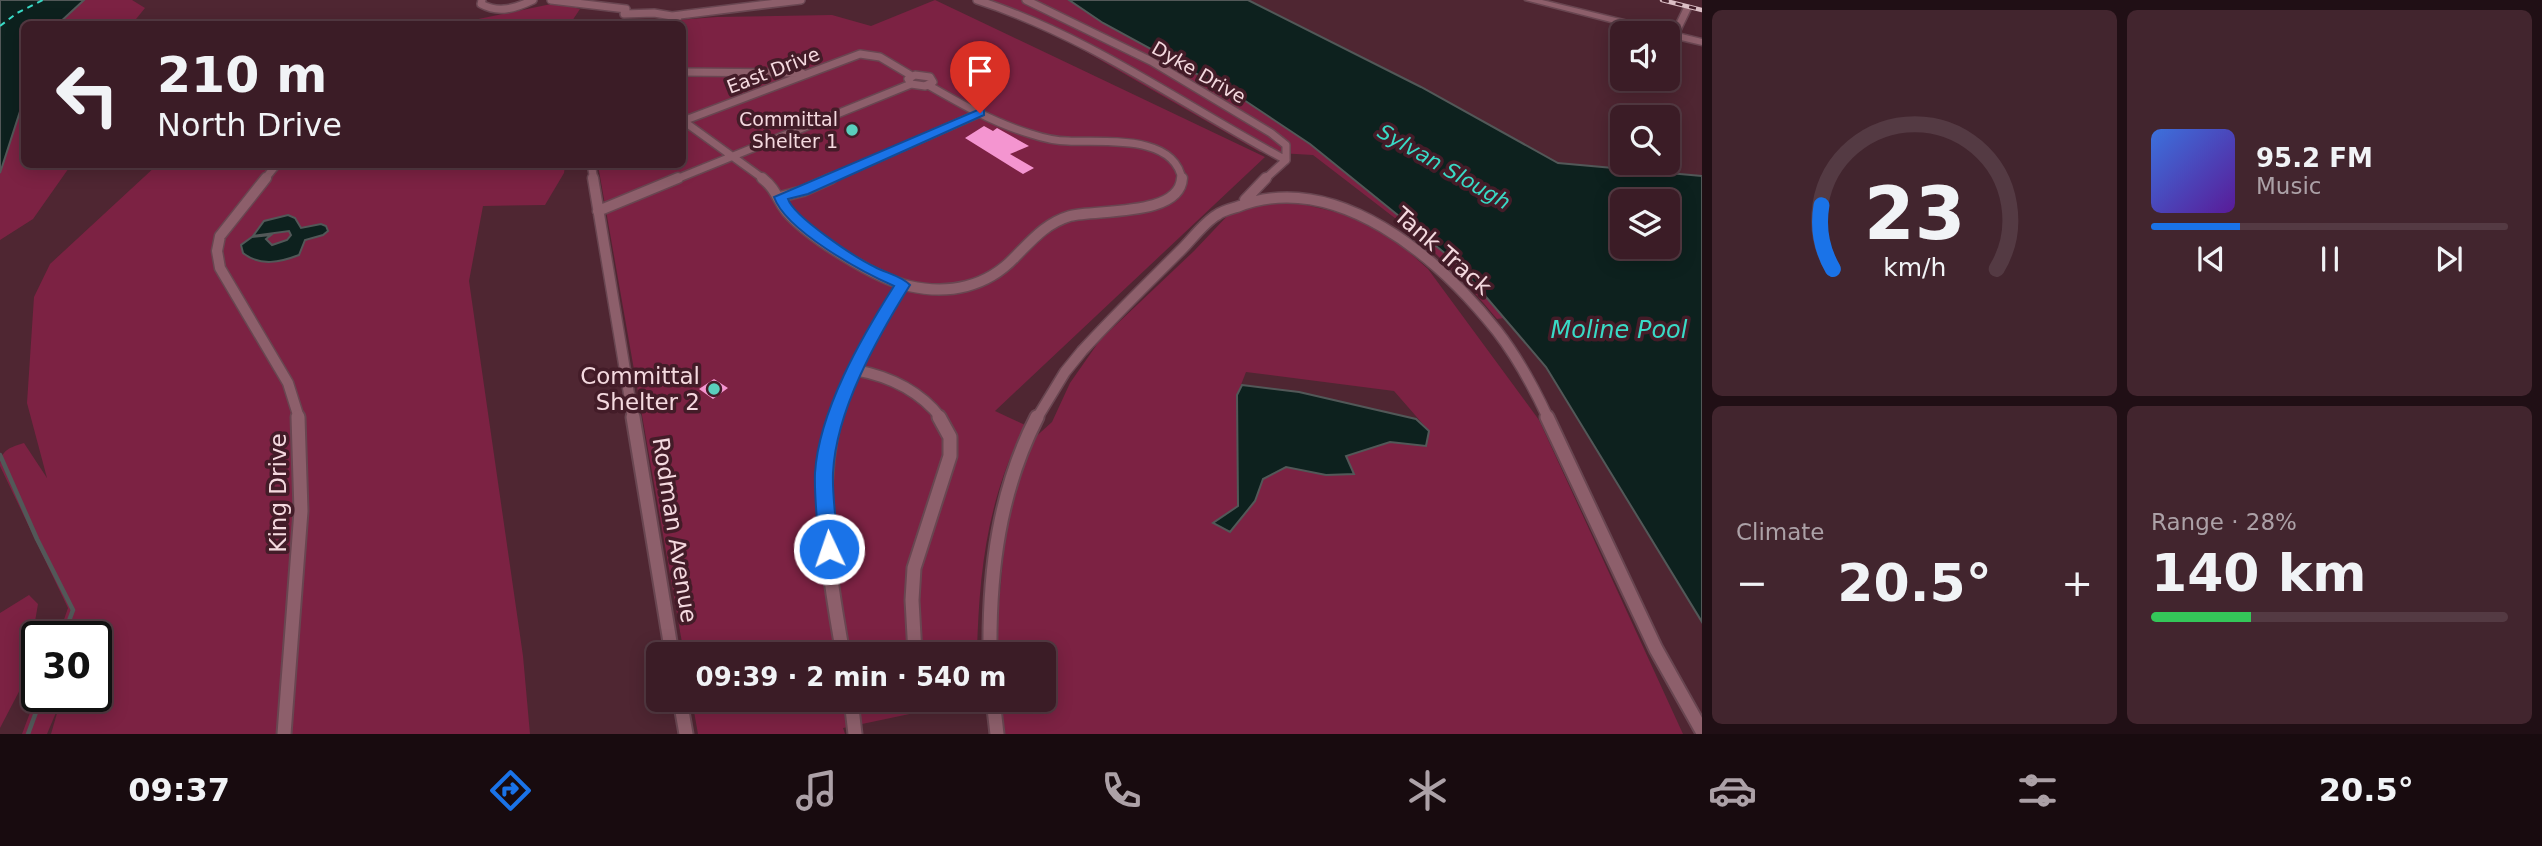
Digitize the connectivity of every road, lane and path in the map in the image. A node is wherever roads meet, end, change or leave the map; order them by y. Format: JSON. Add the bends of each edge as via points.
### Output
{"nodes":[{"id":1,"x":482,"y":0,"type":"edge"},
{"id":2,"x":533,"y":0,"type":"edge"},
{"id":3,"x":551,"y":0,"type":"edge"},
{"id":4,"x":801,"y":0,"type":"edge"},
{"id":5,"x":977,"y":0,"type":"edge"},
{"id":6,"x":1026,"y":0,"type":"edge"},
{"id":7,"x":1530,"y":0,"type":"edge"},
{"id":8,"x":1689,"y":4,"type":"edge"},
{"id":9,"x":672,"y":16,"type":"junction"},
{"id":10,"x":684,"y":19,"type":"dead end"},
{"id":11,"x":1616,"y":21,"type":"edge"},
{"id":12,"x":1678,"y":21,"type":"edge"},
{"id":13,"x":1680,"y":37,"type":"edge"},
{"id":14,"x":1702,"y":42,"type":"edge"},
{"id":15,"x":686,"y":72,"type":"edge"},
{"id":16,"x":761,"y":72,"type":"junction"},
{"id":17,"x":809,"y":73,"type":"junction"},
{"id":18,"x":911,"y":80,"type":"junction"},
{"id":19,"x":769,"y":88,"type":"junction"},
{"id":20,"x":980,"y":113,"type":"junction"},
{"id":21,"x":686,"y":119,"type":"edge"},
{"id":22,"x":686,"y":122,"type":"edge"},
{"id":23,"x":732,"y":157,"type":"junction"},
{"id":24,"x":1286,"y":160,"type":"junction"},
{"id":25,"x":274,"y":168,"type":"edge"},
{"id":26,"x":592,"y":168,"type":"edge"},
{"id":27,"x":780,"y":197,"type":"junction"},
{"id":28,"x":1245,"y":200,"type":"junction"},
{"id":29,"x":598,"y":211,"type":"junction"},
{"id":30,"x":903,"y":285,"type":"junction"},
{"id":31,"x":855,"y":370,"type":"junction"},
{"id":32,"x":670,"y":642,"type":"edge"},
{"id":33,"x":841,"y":642,"type":"edge"},
{"id":34,"x":915,"y":642,"type":"edge"},
{"id":35,"x":990,"y":642,"type":"edge"},
{"id":36,"x":682,"y":712,"type":"edge"},
{"id":37,"x":852,"y":712,"type":"edge"},
{"id":38,"x":994,"y":712,"type":"edge"},
{"id":39,"x":1702,"y":731,"type":"edge"},
{"id":40,"x":284,"y":734,"type":"edge"},
{"id":41,"x":686,"y":734,"type":"edge"},
{"id":42,"x":855,"y":734,"type":"edge"},
{"id":43,"x":997,"y":734,"type":"edge"}],
"edges":[{"from":1,"to":2,"type":"street","via":[[484,7],[498,10]]},
{"from":3,"to":9,"type":"street"},
{"from":4,"to":9,"type":"street"},
{"from":5,"to":24,"type":"street","via":[[1070,36]]},
{"from":6,"to":24,"type":"street","name":"Dyke Drive","via":[[1219,100],[1286,145]]},
{"from":7,"to":11,"type":"main road"},
{"from":8,"to":12,"type":"street"},
{"from":9,"to":10,"type":"street"},
{"from":13,"to":14,"type":"main road"},
{"from":15,"to":16,"type":"street"},
{"from":16,"to":17,"type":"street"},
{"from":16,"to":19,"type":"street","via":[[772,79]]},
{"from":17,"to":18,"type":"street","name":"East Drive","via":[[860,54],[875,55]]},
{"from":17,"to":19,"type":"street","name":"East Drive"},
{"from":18,"to":20,"type":"street"},
{"from":18,"to":23,"type":"street"},
{"from":19,"to":21,"type":"street","name":"East Drive"},
{"from":20,"to":27,"type":"street"},
{"from":20,"to":30,"type":"street","via":[[1050,139],[1109,139],[1147,147],[1177,165],[1182,183],[1176,194],[1158,204],[1083,213],[1050,224],[1006,267],[982,282],[942,289]]},
{"from":22,"to":23,"type":"street"},
{"from":23,"to":27,"type":"street"},
{"from":23,"to":29,"type":"street"},
{"from":24,"to":28,"type":"street"},
{"from":25,"to":40,"type":"street","name":"King Drive","via":[[225,229],[217,251],[220,268],[288,383],[300,423],[302,511]]},
{"from":26,"to":29,"type":"street","name":"Rodman Avenue"},
{"from":27,"to":30,"type":"street","via":[[789,214],[810,230],[868,270]]},
{"from":28,"to":35,"type":"street","name":"Tank Track","via":[[1216,215],[1097,336],[1064,374],[1033,423],[1020,450],[999,527],[991,575]]},
{"from":28,"to":39,"type":"street","name":"Tank Track","via":[[1308,199],[1359,214],[1415,251],[1483,315],[1527,376],[1656,649]]},
{"from":29,"to":32,"type":"street","name":"Rodman Avenue"},
{"from":30,"to":31,"type":"street"},
{"from":31,"to":33,"type":"street","via":[[831,431],[824,473],[831,588]]},
{"from":31,"to":34,"type":"street","via":[[886,376],[917,394],[944,423],[951,446],[913,569]]},
{"from":36,"to":41,"type":"street"},
{"from":37,"to":42,"type":"street"},
{"from":38,"to":43,"type":"street"}]}
